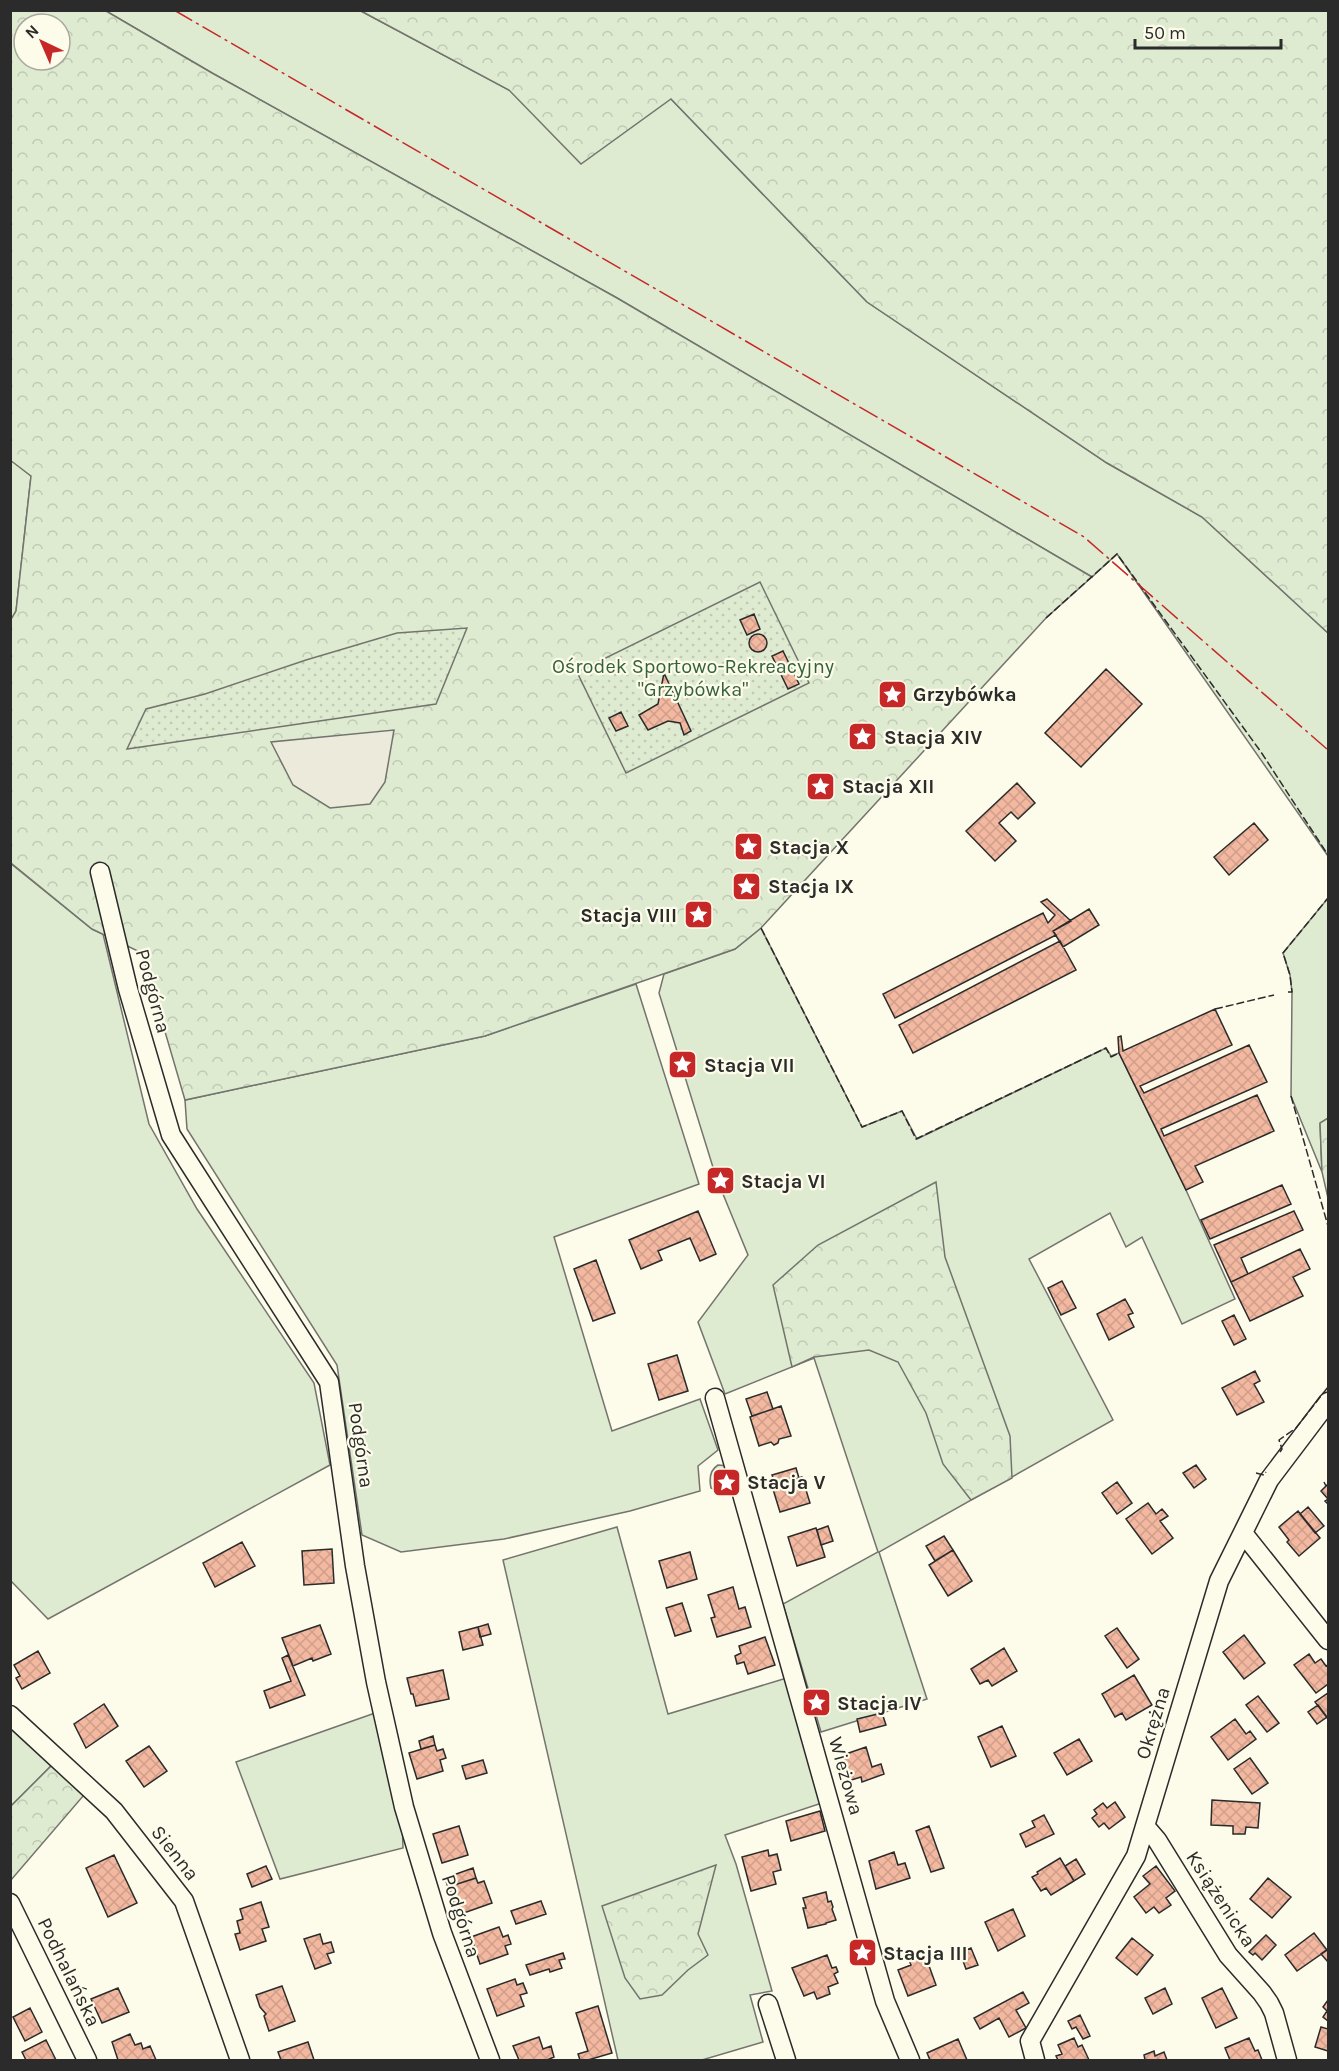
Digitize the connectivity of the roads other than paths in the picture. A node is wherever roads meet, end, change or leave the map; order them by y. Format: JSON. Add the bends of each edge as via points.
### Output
{"nodes":[{"id":1,"x":100,"y":872,"type":"dead end"},
{"id":2,"x":715,"y":1398,"type":"dead end"},
{"id":3,"x":1329,"y":1402,"type":"edge"},
{"id":4,"x":1243,"y":1533,"type":"junction"},
{"id":5,"x":1329,"y":1640,"type":"edge"},
{"id":6,"x":10,"y":1715,"type":"edge"},
{"id":7,"x":1145,"y":1826,"type":"junction"},
{"id":8,"x":10,"y":1904,"type":"edge"},
{"id":9,"x":768,"y":2004,"type":"dead end"},
{"id":10,"x":87,"y":2061,"type":"edge"},
{"id":11,"x":240,"y":2061,"type":"edge"},
{"id":12,"x":490,"y":2061,"type":"edge"},
{"id":13,"x":786,"y":2061,"type":"edge"},
{"id":14,"x":910,"y":2061,"type":"edge"},
{"id":15,"x":1035,"y":2061,"type":"edge"},
{"id":16,"x":1287,"y":2061,"type":"edge"}],
"edges":[{"from":1,"to":12,"type":"street","name":"Podgórna","via":[[128,989],[171,1136],[329,1382],[355,1566],[404,1807],[442,1933]]},
{"from":2,"to":14,"type":"street","name":"Wieżowa","via":[[885,2001]]},
{"from":3,"to":4,"type":"street","name":"Okrężna","via":[[1269,1480]]},
{"from":4,"to":5,"type":"street"},
{"from":4,"to":7,"type":"street","name":"Okrężna","via":[[1219,1581]]},
{"from":6,"to":11,"type":"street","name":"Sienna","via":[[114,1811],[184,1901]]},
{"from":7,"to":15,"type":"street","name":"Okrężna","via":[[1136,1856],[1030,2041]]},
{"from":7,"to":16,"type":"street","name":"Książenicka","via":[[1228,1955],[1269,2003]]},
{"from":8,"to":10,"type":"street","name":"Podhalańska"},
{"from":9,"to":13,"type":"street"}]}
